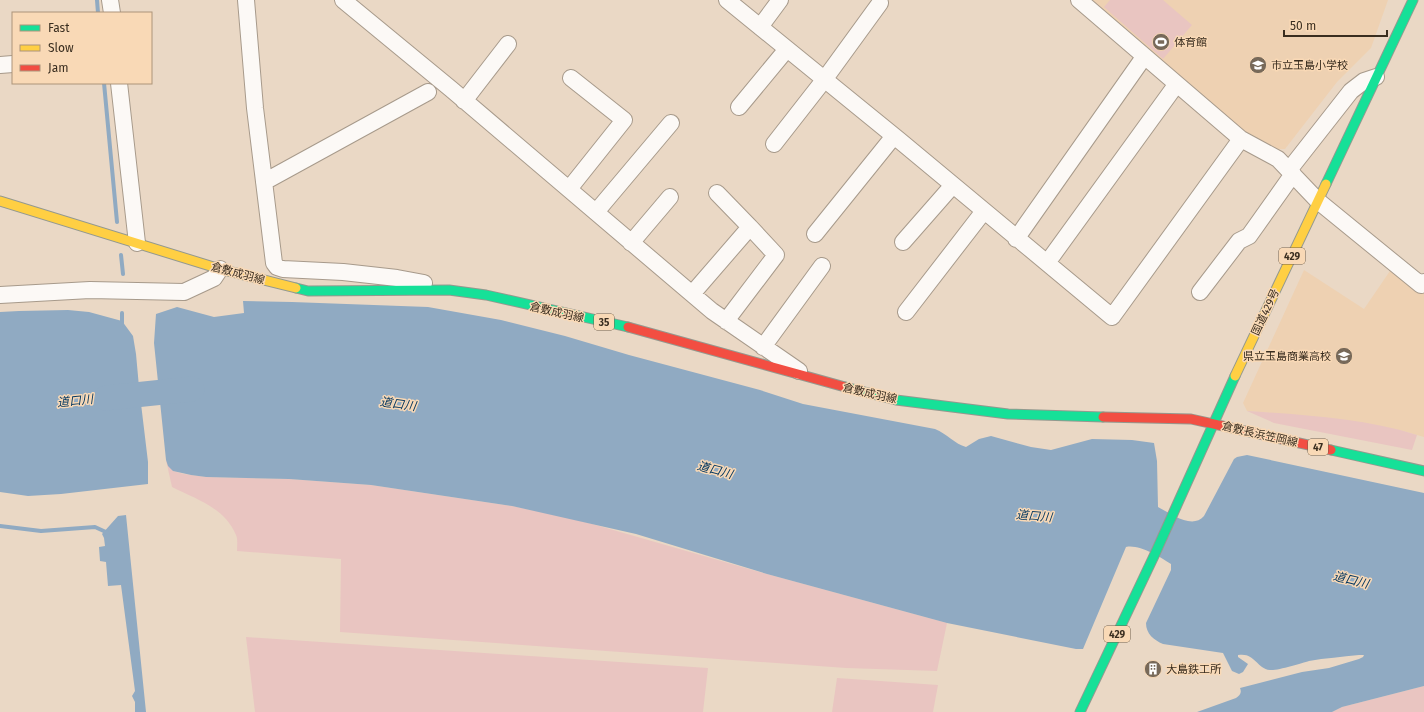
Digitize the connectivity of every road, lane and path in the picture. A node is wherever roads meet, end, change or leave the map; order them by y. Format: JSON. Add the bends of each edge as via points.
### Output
{"nodes":[{"id":1,"x":110,"y":0,"type":"edge"},
{"id":2,"x":246,"y":0,"type":"edge"},
{"id":3,"x":343,"y":0,"type":"edge"},
{"id":4,"x":728,"y":0,"type":"edge"},
{"id":5,"x":780,"y":0,"type":"edge"},
{"id":6,"x":1079,"y":0,"type":"edge"},
{"id":7,"x":1413,"y":0,"type":"edge"},
{"id":8,"x":880,"y":3,"type":"dead end"},
{"id":9,"x":112,"y":12,"type":"edge"},
{"id":10,"x":760,"y":27,"type":"junction"},
{"id":11,"x":508,"y":44,"type":"dead end"},
{"id":12,"x":787,"y":49,"type":"junction"},
{"id":13,"x":1144,"y":57,"type":"junction"},
{"id":14,"x":12,"y":64,"type":"edge"},
{"id":15,"x":0,"y":65,"type":"edge"},
{"id":16,"x":1376,"y":77,"type":"junction"},
{"id":17,"x":571,"y":78,"type":"dead end"},
{"id":18,"x":824,"y":80,"type":"junction"},
{"id":19,"x":119,"y":84,"type":"edge"},
{"id":20,"x":1176,"y":85,"type":"junction"},
{"id":21,"x":428,"y":92,"type":"dead end"},
{"id":22,"x":464,"y":101,"type":"junction"},
{"id":23,"x":739,"y":107,"type":"dead end"},
{"id":24,"x":671,"y":123,"type":"dead end"},
{"id":25,"x":894,"y":136,"type":"junction"},
{"id":26,"x":1240,"y":139,"type":"junction"},
{"id":27,"x":774,"y":144,"type":"dead end"},
{"id":28,"x":1291,"y":172,"type":"junction"},
{"id":29,"x":264,"y":182,"type":"junction"},
{"id":30,"x":953,"y":185,"type":"junction"},
{"id":31,"x":569,"y":189,"type":"junction"},
{"id":32,"x":717,"y":193,"type":"dead end"},
{"id":33,"x":670,"y":197,"type":"dead end"},
{"id":34,"x":1318,"y":200,"type":"junction"},
{"id":35,"x":0,"y":201,"type":"edge"},
{"id":36,"x":984,"y":211,"type":"junction"},
{"id":37,"x":596,"y":212,"type":"junction"},
{"id":38,"x":750,"y":227,"type":"junction"},
{"id":39,"x":816,"y":234,"type":"dead end"},
{"id":40,"x":1016,"y":239,"type":"junction"},
{"id":41,"x":903,"y":242,"type":"dead end"},
{"id":42,"x":136,"y":243,"type":"junction"},
{"id":43,"x":631,"y":243,"type":"junction"},
{"id":44,"x":1047,"y":263,"type":"junction"},
{"id":45,"x":822,"y":266,"type":"dead end"},
{"id":46,"x":220,"y":269,"type":"junction"},
{"id":47,"x":1424,"y":282,"type":"edge"},
{"id":48,"x":449,"y":290,"type":"junction"},
{"id":49,"x":1200,"y":292,"type":"dead end"},
{"id":50,"x":692,"y":294,"type":"junction"},
{"id":51,"x":0,"y":295,"type":"edge"},
{"id":52,"x":906,"y":312,"type":"dead end"},
{"id":53,"x":726,"y":321,"type":"junction"},
{"id":54,"x":763,"y":347,"type":"junction"},
{"id":55,"x":809,"y":378,"type":"junction"},
{"id":56,"x":1213,"y":423,"type":"junction"},
{"id":57,"x":1424,"y":471,"type":"edge"},
{"id":58,"x":1080,"y":712,"type":"edge"}],
"edges":[{"from":1,"to":9,"type":"street"},
{"from":2,"to":29,"type":"street"},
{"from":3,"to":22,"type":"street"},
{"from":4,"to":10,"type":"street"},
{"from":5,"to":10,"type":"street"},
{"from":6,"to":13,"type":"street"},
{"from":7,"to":16,"type":"main road","name":"国道429号","number":"429"},
{"from":8,"to":18,"type":"street"},
{"from":10,"to":12,"type":"street"},
{"from":11,"to":22,"type":"street"},
{"from":12,"to":18,"type":"street"},
{"from":12,"to":23,"type":"street"},
{"from":13,"to":20,"type":"street"},
{"from":13,"to":40,"type":"street"},
{"from":14,"to":15,"type":"street"},
{"from":16,"to":28,"type":"street","via":[[1364,81],[1351,91]]},
{"from":16,"to":34,"type":"main road","name":"国道429号","number":"429"},
{"from":17,"to":31,"type":"street","via":[[624,120]]},
{"from":18,"to":25,"type":"street"},
{"from":18,"to":27,"type":"street"},
{"from":19,"to":42,"type":"street"},
{"from":20,"to":26,"type":"street"},
{"from":20,"to":44,"type":"street"},
{"from":21,"to":29,"type":"street"},
{"from":22,"to":31,"type":"street"},
{"from":24,"to":37,"type":"street"},
{"from":25,"to":30,"type":"street"},
{"from":25,"to":39,"type":"street"},
{"from":26,"to":28,"type":"street","via":[[1278,159]]},
{"from":26,"to":44,"type":"street","via":[[1112,317]]},
{"from":28,"to":34,"type":"street"},
{"from":28,"to":49,"type":"street","via":[[1249,236],[1239,240]]},
{"from":29,"to":48,"type":"street","via":[[276,267],[283,270],[343,272],[397,278]]},
{"from":30,"to":36,"type":"street"},
{"from":30,"to":41,"type":"street"},
{"from":31,"to":37,"type":"street"},
{"from":32,"to":38,"type":"street"},
{"from":33,"to":43,"type":"street"},
{"from":34,"to":47,"type":"street","via":[[1421,285]]},
{"from":34,"to":56,"type":"main road","name":"国道429号","number":"429"},
{"from":35,"to":42,"type":"main road","name":"倉敷成羽線","number":"35"},
{"from":36,"to":40,"type":"street"},
{"from":36,"to":52,"type":"street"},
{"from":37,"to":43,"type":"street"},
{"from":38,"to":50,"type":"street"},
{"from":38,"to":53,"type":"street","via":[[776,255]]},
{"from":40,"to":44,"type":"street"},
{"from":42,"to":46,"type":"main road","name":"倉敷成羽線","number":"35"},
{"from":43,"to":50,"type":"street"},
{"from":45,"to":54,"type":"street"},
{"from":46,"to":48,"type":"main road","name":"倉敷成羽線","number":"35","via":[[308,291]]},
{"from":46,"to":51,"type":"street","via":[[214,278],[184,292],[90,290]]},
{"from":48,"to":55,"type":"main road","name":"倉敷成羽線","number":"35","via":[[641,330]]},
{"from":50,"to":53,"type":"street"},
{"from":53,"to":54,"type":"street"},
{"from":54,"to":55,"type":"street"},
{"from":55,"to":56,"type":"main road","name":"倉敷成羽線","number":"35","via":[[896,400],[1008,414],[1191,419]]},
{"from":56,"to":57,"type":"main road","name":"倉敷長浜笠岡線","number":"47"},
{"from":56,"to":58,"type":"main road","name":"国道429号","number":"429","via":[[1154,556]]}]}
